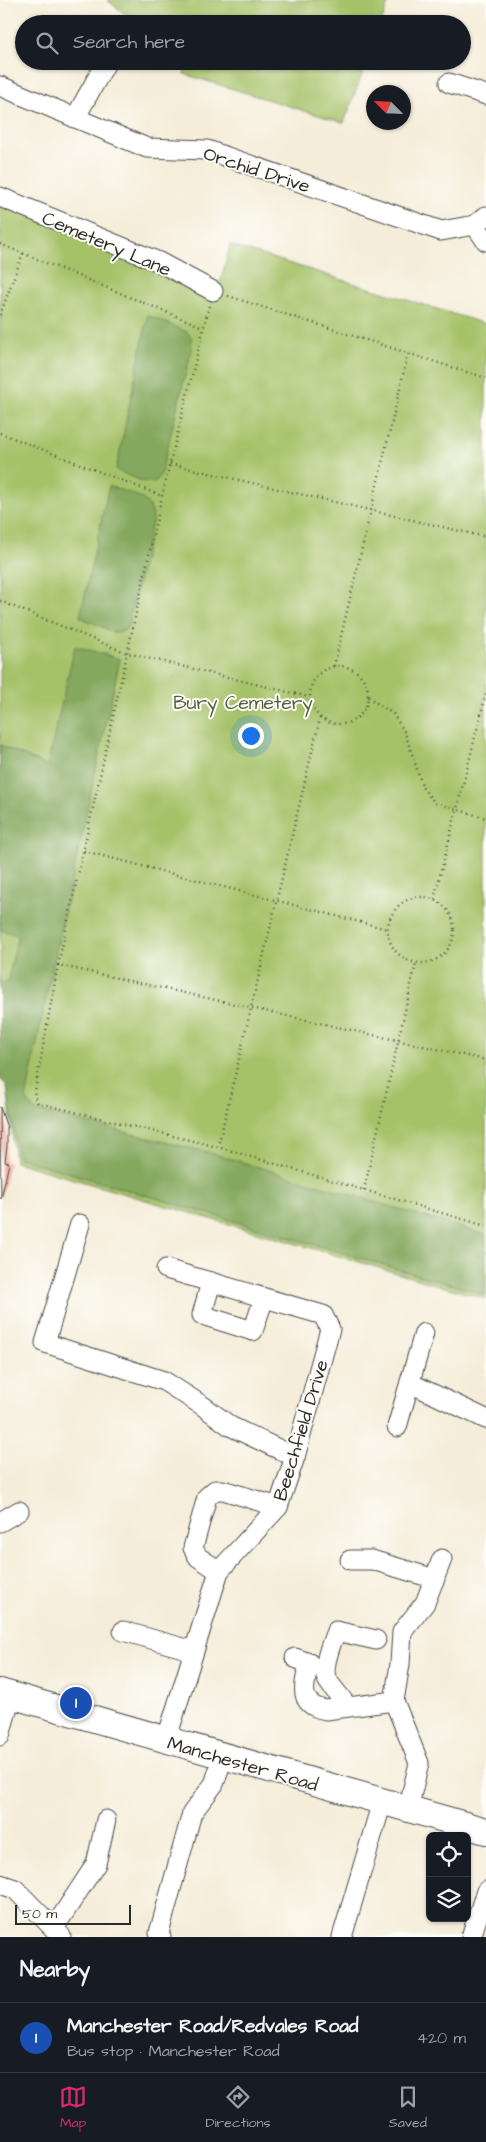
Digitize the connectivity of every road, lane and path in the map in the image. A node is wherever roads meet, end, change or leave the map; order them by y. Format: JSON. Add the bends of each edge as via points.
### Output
{"nodes":[{"id":1,"x":102,"y":70,"type":"edge"},
{"id":2,"x":449,"y":83,"type":"dead end"},
{"id":3,"x":0,"y":86,"type":"edge"},
{"id":4,"x":486,"y":95,"type":"edge"},
{"id":5,"x":75,"y":118,"type":"junction"},
{"id":6,"x":0,"y":197,"type":"edge"},
{"id":7,"x":481,"y":220,"type":"edge"},
{"id":8,"x":486,"y":241,"type":"edge"},
{"id":9,"x":0,"y":244,"type":"edge"},
{"id":10,"x":24,"y":252,"type":"junction"},
{"id":11,"x":213,"y":291,"type":"junction"},
{"id":12,"x":0,"y":315,"type":"edge"},
{"id":13,"x":203,"y":327,"type":"junction"},
{"id":14,"x":408,"y":354,"type":"junction"},
{"id":15,"x":486,"y":378,"type":"edge"},
{"id":16,"x":0,"y":433,"type":"edge"},
{"id":17,"x":170,"y":464,"type":"junction"},
{"id":18,"x":162,"y":496,"type":"junction"},
{"id":19,"x":370,"y":510,"type":"junction"},
{"id":20,"x":486,"y":537,"type":"edge"},
{"id":21,"x":0,"y":601,"type":"edge"},
{"id":22,"x":128,"y":653,"type":"junction"},
{"id":23,"x":334,"y":666,"type":"junction"},
{"id":24,"x":486,"y":694,"type":"edge"},
{"id":25,"x":309,"y":697,"type":"junction"},
{"id":26,"x":368,"y":697,"type":"junction"},
{"id":27,"x":320,"y":718,"type":"junction"},
{"id":28,"x":457,"y":810,"type":"junction"},
{"id":29,"x":486,"y":818,"type":"edge"},
{"id":30,"x":84,"y":851,"type":"junction"},
{"id":31,"x":434,"y":899,"type":"junction"},
{"id":32,"x":277,"y":900,"type":"junction"},
{"id":33,"x":387,"y":928,"type":"junction"},
{"id":34,"x":416,"y":963,"type":"junction"},
{"id":35,"x":58,"y":965,"type":"junction"},
{"id":36,"x":251,"y":1008,"type":"junction"},
{"id":37,"x":398,"y":1041,"type":"junction"},
{"id":38,"x":486,"y":1060,"type":"edge"},
{"id":39,"x":218,"y":1147,"type":"junction"},
{"id":40,"x":364,"y":1190,"type":"junction"},
{"id":41,"x":80,"y":1224,"type":"dead end"},
{"id":42,"x":486,"y":1226,"type":"edge"},
{"id":43,"x":166,"y":1268,"type":"dead end"},
{"id":44,"x":210,"y":1282,"type":"junction"},
{"id":45,"x":264,"y":1298,"type":"junction"},
{"id":46,"x":424,"y":1333,"type":"dead end"},
{"id":47,"x":410,"y":1382,"type":"junction"},
{"id":48,"x":486,"y":1419,"type":"edge"},
{"id":49,"x":397,"y":1427,"type":"dead end"},
{"id":50,"x":295,"y":1457,"type":"junction"},
{"id":51,"x":278,"y":1507,"type":"junction"},
{"id":52,"x":19,"y":1511,"type":"dead end"},
{"id":53,"x":0,"y":1522,"type":"edge"},
{"id":54,"x":442,"y":1559,"type":"dead end"},
{"id":55,"x":350,"y":1560,"type":"dead end"},
{"id":56,"x":219,"y":1571,"type":"junction"},
{"id":57,"x":435,"y":1579,"type":"junction"},
{"id":58,"x":123,"y":1631,"type":"dead end"},
{"id":59,"x":376,"y":1640,"type":"dead end"},
{"id":60,"x":194,"y":1651,"type":"junction"},
{"id":61,"x":295,"y":1658,"type":"dead end"},
{"id":62,"x":6,"y":1694,"type":"edge"},
{"id":63,"x":394,"y":1701,"type":"junction"},
{"id":64,"x":347,"y":1706,"type":"junction"},
{"id":65,"x":0,"y":1736,"type":"edge"},
{"id":66,"x":166,"y":1741,"type":"junction"},
{"id":67,"x":223,"y":1757,"type":"junction"},
{"id":68,"x":382,"y":1802,"type":"junction"},
{"id":69,"x":408,"y":1809,"type":"junction"},
{"id":70,"x":106,"y":1820,"type":"dead end"},
{"id":71,"x":486,"y":1831,"type":"edge"},
{"id":72,"x":0,"y":1884,"type":"edge"},
{"id":73,"x":486,"y":1891,"type":"edge"},
{"id":74,"x":59,"y":1932,"type":"edge"},
{"id":75,"x":161,"y":1937,"type":"edge"},
{"id":76,"x":342,"y":1937,"type":"edge"},
{"id":77,"x":471,"y":1937,"type":"edge"}],
"edges":[{"from":1,"to":5,"type":"street"},
{"from":2,"to":4,"type":"street"},
{"from":3,"to":5,"type":"street","name":"Orchid Drive"},
{"from":5,"to":7,"type":"street","name":"Orchid Drive","via":[[147,148],[207,150],[441,231]]},
{"from":6,"to":11,"type":"street","name":"Cemetery Lane","via":[[159,262]]},
{"from":7,"to":8,"type":"street"},
{"from":9,"to":10,"type":"path"},
{"from":10,"to":12,"type":"path"},
{"from":10,"to":13,"type":"path"},
{"from":11,"to":13,"type":"path"},
{"from":11,"to":14,"type":"path"},
{"from":13,"to":17,"type":"path"},
{"from":14,"to":15,"type":"path"},
{"from":14,"to":19,"type":"path"},
{"from":16,"to":18,"type":"path"},
{"from":17,"to":18,"type":"path"},
{"from":17,"to":19,"type":"path"},
{"from":18,"to":22,"type":"path"},
{"from":19,"to":20,"type":"path"},
{"from":19,"to":23,"type":"path"},
{"from":21,"to":22,"type":"path"},
{"from":22,"to":25,"type":"path"},
{"from":22,"to":30,"type":"path"},
{"from":23,"to":25,"type":"path","via":[[320,671],[311,685]]},
{"from":23,"to":26,"type":"path","via":[[356,670],[367,687]]},
{"from":24,"to":28,"type":"path"},
{"from":25,"to":27,"type":"path","via":[[313,711]]},
{"from":26,"to":27,"type":"path","via":[[364,711],[349,723],[338,725]]},
{"from":26,"to":28,"type":"path","via":[[393,714],[405,734],[423,788],[436,803]]},
{"from":27,"to":32,"type":"path"},
{"from":28,"to":29,"type":"path"},
{"from":28,"to":31,"type":"path"},
{"from":30,"to":32,"type":"path"},
{"from":30,"to":35,"type":"path"},
{"from":31,"to":33,"type":"path","via":[[408,898],[392,913]]},
{"from":31,"to":34,"type":"path","via":[[450,912],[454,923],[453,940],[442,957]]},
{"from":32,"to":33,"type":"path"},
{"from":32,"to":36,"type":"path"},
{"from":33,"to":34,"type":"path","via":[[396,952],[405,960]]},
{"from":34,"to":37,"type":"path"},
{"from":35,"to":36,"type":"path"},
{"from":35,"to":39,"type":"path","via":[[34,1096],[38,1103]]},
{"from":36,"to":37,"type":"path"},
{"from":36,"to":39,"type":"path"},
{"from":37,"to":38,"type":"path"},
{"from":37,"to":40,"type":"path"},
{"from":39,"to":40,"type":"path"},
{"from":40,"to":42,"type":"path"},
{"from":41,"to":50,"type":"street","via":[[45,1343],[164,1381],[230,1426]]},
{"from":43,"to":44,"type":"street"},
{"from":44,"to":45,"type":"street"},
{"from":44,"to":45,"type":"street","via":[[202,1314],[253,1331]]},
{"from":45,"to":50,"type":"street","name":"Beechfield Drive","via":[[323,1315],[330,1329]]},
{"from":46,"to":47,"type":"street"},
{"from":47,"to":48,"type":"street"},
{"from":47,"to":49,"type":"street"},
{"from":50,"to":51,"type":"street","name":"Beechfield Drive"},
{"from":51,"to":56,"type":"street","name":"Beechfield Drive"},
{"from":51,"to":56,"type":"street","via":[[223,1490],[215,1490],[208,1496],[193,1548],[198,1558]]},
{"from":52,"to":53,"type":"street"},
{"from":54,"to":57,"type":"street"},
{"from":55,"to":57,"type":"street","via":[[372,1560]]},
{"from":56,"to":60,"type":"street","name":"Beechfield Drive"},
{"from":57,"to":63,"type":"street","via":[[425,1602],[402,1632]]},
{"from":58,"to":60,"type":"street"},
{"from":59,"to":64,"type":"street","via":[[336,1631],[330,1647],[326,1679]]},
{"from":60,"to":66,"type":"street","name":"Beechfield Drive"},
{"from":61,"to":64,"type":"street","via":[[309,1663],[304,1684],[312,1706],[326,1710]]},
{"from":62,"to":65,"type":"street"},
{"from":62,"to":66,"type":"highway","name":"Manchester Road"},
{"from":63,"to":64,"type":"street"},
{"from":63,"to":69,"type":"street","via":[[419,1763]]},
{"from":66,"to":67,"type":"highway","name":"Manchester Road"},
{"from":67,"to":68,"type":"highway","name":"Manchester Road"},
{"from":67,"to":75,"type":"street","via":[[214,1784],[192,1813],[159,1934]]},
{"from":68,"to":69,"type":"highway","name":"Manchester Road"},
{"from":68,"to":76,"type":"street"},
{"from":69,"to":71,"type":"highway","name":"Manchester Road"},
{"from":70,"to":74,"type":"street","via":[[96,1864]]},
{"from":72,"to":74,"type":"street","via":[[15,1889]]},
{"from":73,"to":77,"type":"street"}]}
